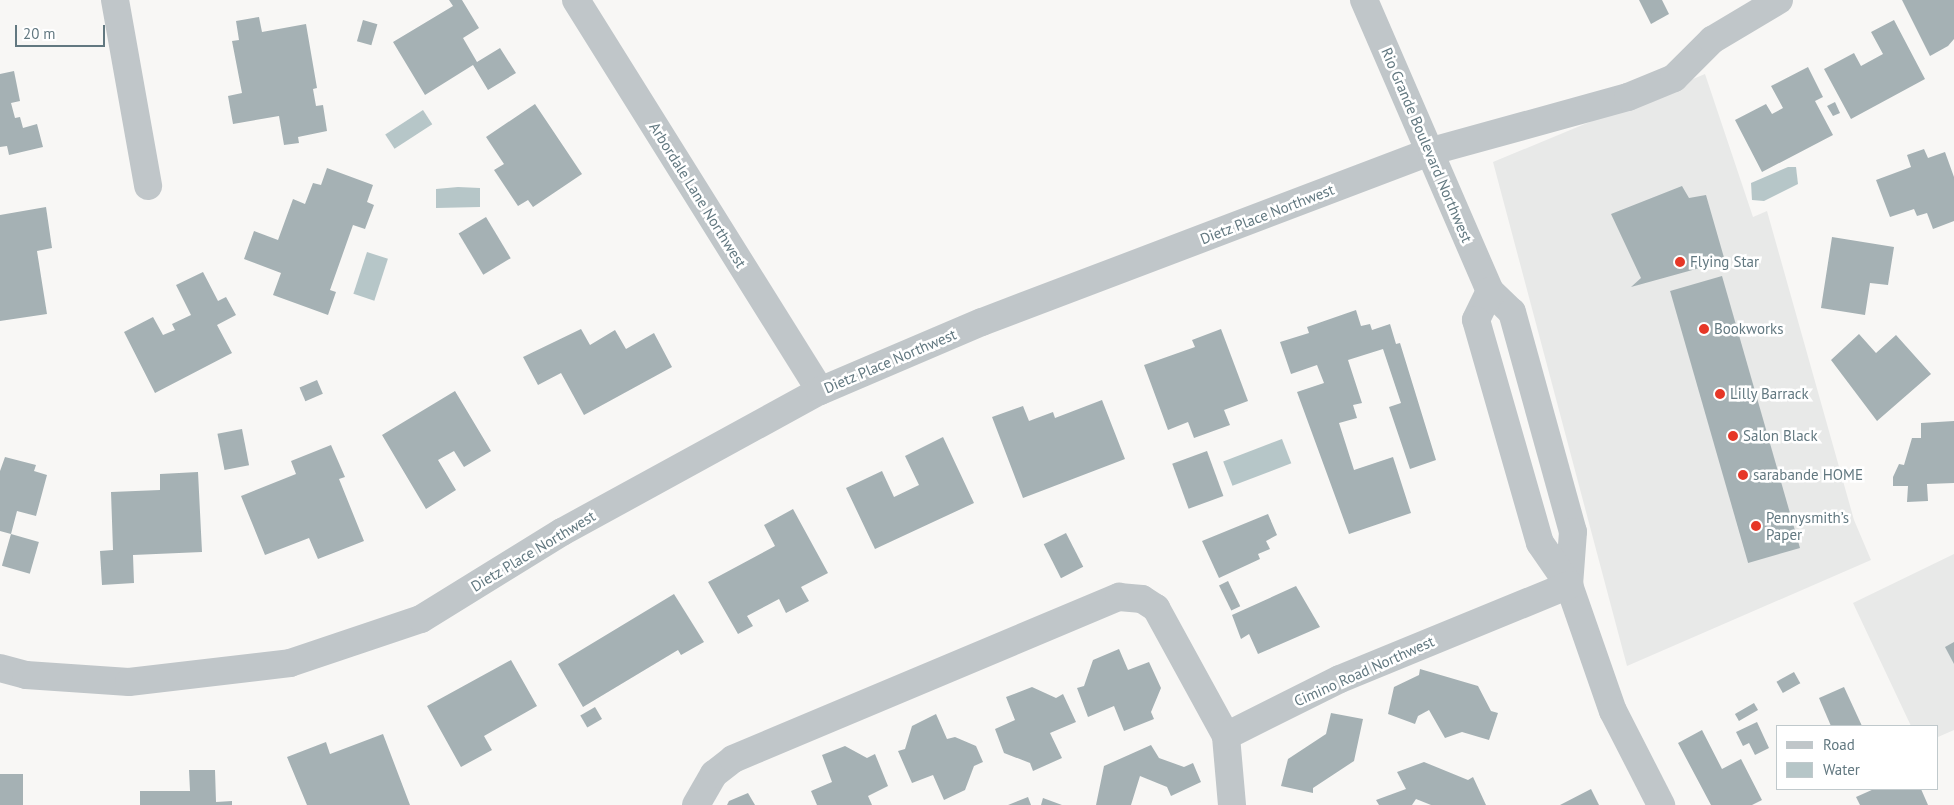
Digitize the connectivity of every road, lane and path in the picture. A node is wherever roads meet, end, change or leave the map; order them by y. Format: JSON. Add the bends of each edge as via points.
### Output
{"nodes":[{"id":1,"x":115,"y":0,"type":"edge"},
{"id":2,"x":576,"y":0,"type":"edge"},
{"id":3,"x":1364,"y":0,"type":"edge"},
{"id":4,"x":1779,"y":0,"type":"edge"},
{"id":5,"x":1432,"y":151,"type":"junction"},
{"id":6,"x":148,"y":186,"type":"dead end"},
{"id":7,"x":1490,"y":291,"type":"junction"},
{"id":8,"x":820,"y":391,"type":"junction"},
{"id":9,"x":1569,"y":585,"type":"junction"},
{"id":10,"x":0,"y":668,"type":"edge"},
{"id":11,"x":1226,"y":736,"type":"junction"},
{"id":12,"x":696,"y":805,"type":"edge"},
{"id":13,"x":1232,"y":805,"type":"edge"},
{"id":14,"x":1661,"y":805,"type":"edge"}],
"edges":[{"from":1,"to":6,"type":"street"},
{"from":2,"to":8,"type":"street","name":"Arbordale Lane Northwest"},
{"from":3,"to":5,"type":"street","name":"Rio Grande Boulevard Northwest"},
{"from":4,"to":5,"type":"street","name":"Dietz Place Northwest","via":[[1712,40],[1674,78],[1628,97]]},
{"from":5,"to":7,"type":"street","name":"Rio Grande Boulevard Northwest"},
{"from":5,"to":8,"type":"street","name":"Dietz Place Northwest","via":[[982,322]]},
{"from":7,"to":9,"type":"street","name":"Rio Grande Boulevard Northwest","via":[[1512,312],[1573,532]]},
{"from":7,"to":9,"type":"street","name":"Rio Grande Boulevard Northwest","via":[[1476,320],[1540,543]]},
{"from":8,"to":10,"type":"street","name":"Dietz Place Northwest","via":[[562,532],[412,622],[290,663],[129,682],[26,675]]},
{"from":9,"to":11,"type":"street","name":"Cimino Road Northwest","via":[[1349,675]]},
{"from":9,"to":14,"type":"street","name":"Rio Grande Boulevard Northwest","via":[[1613,711]]},
{"from":11,"to":12,"type":"street","via":[[1156,608],[1142,599],[1119,597],[733,759],[714,774]]},
{"from":11,"to":13,"type":"street"}]}
